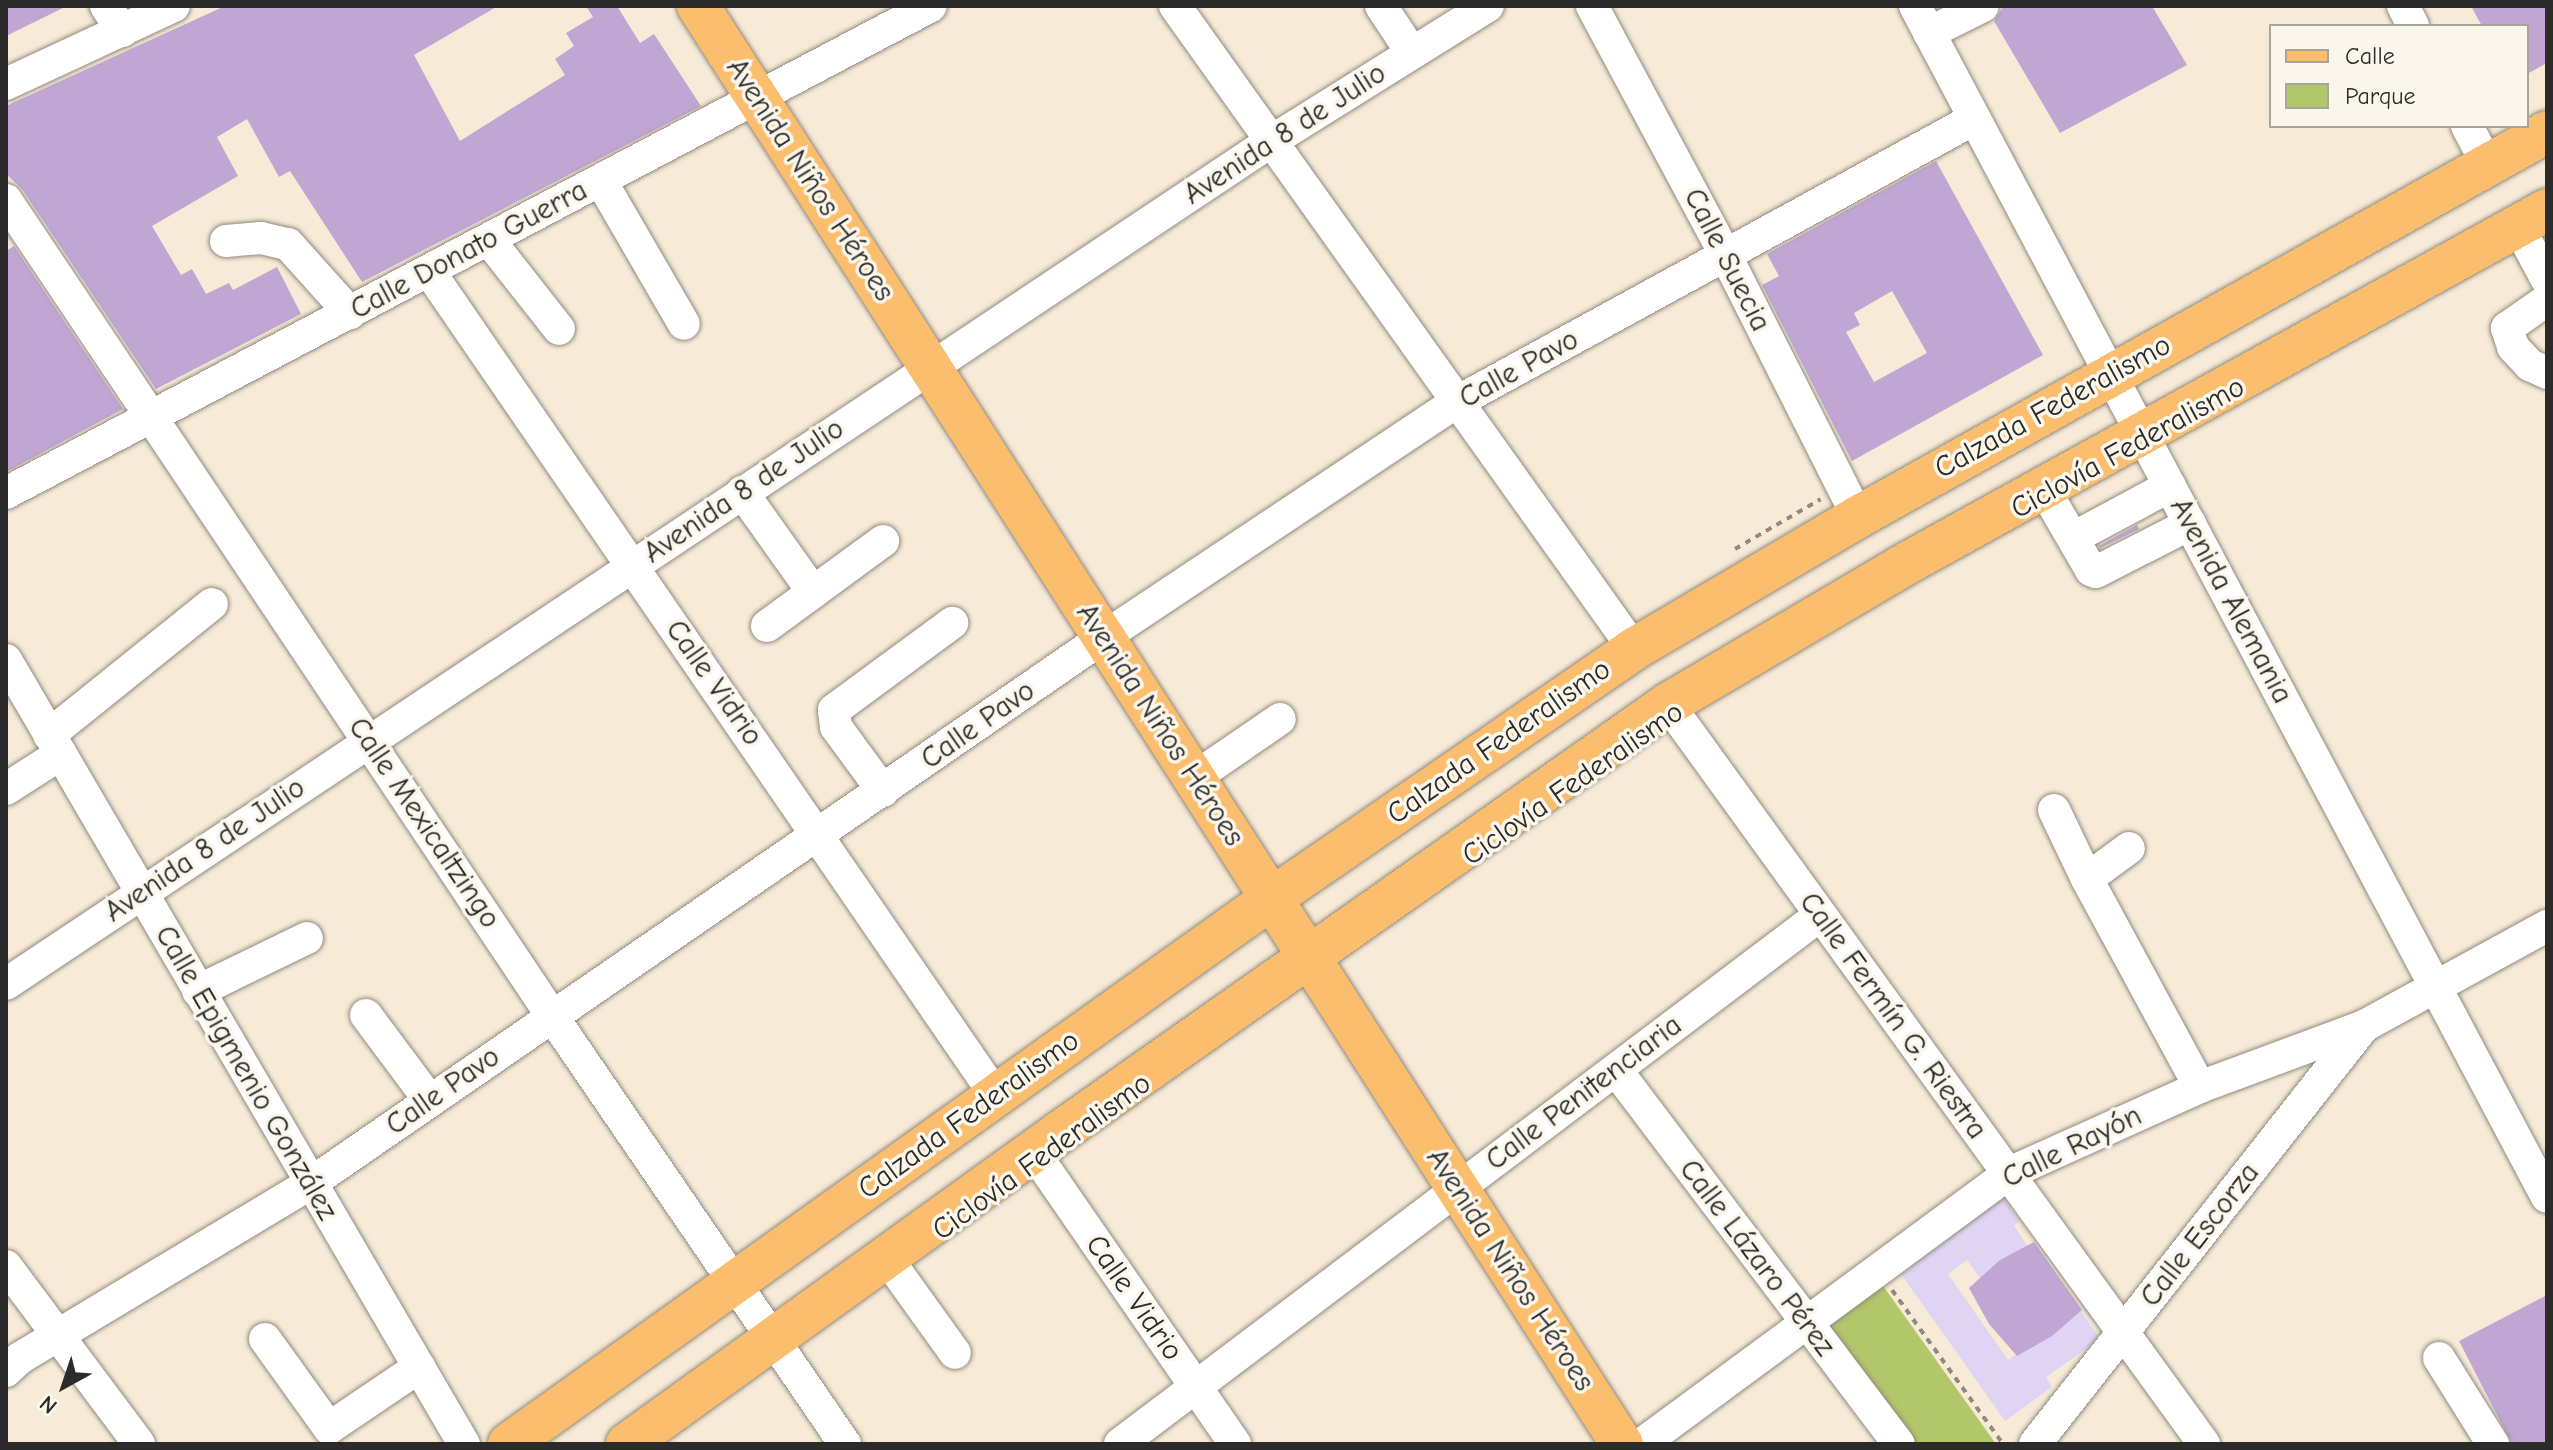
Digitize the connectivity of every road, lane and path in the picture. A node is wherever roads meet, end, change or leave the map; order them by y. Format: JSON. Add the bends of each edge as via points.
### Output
{"nodes":[{"id":1,"x":174,"y":6,"type":"edge"},
{"id":2,"x":698,"y":6,"type":"edge"},
{"id":3,"x":931,"y":6,"type":"edge"},
{"id":4,"x":1175,"y":6,"type":"edge"},
{"id":5,"x":1381,"y":6,"type":"edge"},
{"id":6,"x":1488,"y":6,"type":"edge"},
{"id":7,"x":1592,"y":6,"type":"edge"},
{"id":8,"x":1983,"y":6,"type":"edge"},
{"id":9,"x":2403,"y":6,"type":"edge"},
{"id":10,"x":114,"y":18,"type":"edge"},
{"id":11,"x":1922,"y":20,"type":"edge"},
{"id":12,"x":2412,"y":24,"type":"edge"},
{"id":13,"x":1412,"y":53,"type":"junction"},
{"id":14,"x":6,"y":84,"type":"edge"},
{"id":15,"x":757,"y":97,"type":"junction"},
{"id":16,"x":1974,"y":119,"type":"junction"},
{"id":17,"x":2468,"y":128,"type":"edge"},
{"id":18,"x":2547,"y":132,"type":"edge"},
{"id":19,"x":1270,"y":142,"type":"junction"},
{"id":20,"x":2488,"y":166,"type":"junction"},
{"id":21,"x":601,"y":181,"type":"junction"},
{"id":22,"x":6,"y":200,"type":"edge"},
{"id":23,"x":2533,"y":218,"type":"edge"},
{"id":24,"x":489,"y":240,"type":"junction"},
{"id":25,"x":226,"y":241,"type":"dead end"},
{"id":26,"x":1726,"y":256,"type":"junction"},
{"id":27,"x":429,"y":271,"type":"junction"},
{"id":28,"x":2547,"y":280,"type":"edge"},
{"id":29,"x":2547,"y":300,"type":"edge"},
{"id":30,"x":350,"y":313,"type":"junction"},
{"id":31,"x":684,"y":324,"type":"dead end"},
{"id":32,"x":559,"y":329,"type":"dead end"},
{"id":33,"x":930,"y":367,"type":"junction"},
{"id":34,"x":2547,"y":373,"type":"edge"},
{"id":35,"x":2114,"y":381,"type":"junction"},
{"id":36,"x":1455,"y":403,"type":"junction"},
{"id":37,"x":152,"y":416,"type":"junction"},
{"id":38,"x":2143,"y":434,"type":"junction"},
{"id":39,"x":2170,"y":486,"type":"junction"},
{"id":40,"x":2044,"y":489,"type":"junction"},
{"id":41,"x":742,"y":492,"type":"junction"},
{"id":42,"x":6,"y":493,"type":"edge"},
{"id":43,"x":1858,"y":517,"type":"junction"},
{"id":44,"x":2190,"y":524,"type":"junction"},
{"id":45,"x":2073,"y":538,"type":"junction"},
{"id":46,"x":883,"y":541,"type":"dead end"},
{"id":47,"x":633,"y":565,"type":"junction"},
{"id":48,"x":813,"y":592,"type":"junction"},
{"id":49,"x":212,"y":604,"type":"dead end"},
{"id":50,"x":952,"y":623,"type":"dead end"},
{"id":51,"x":767,"y":626,"type":"dead end"},
{"id":52,"x":1104,"y":637,"type":"junction"},
{"id":53,"x":1634,"y":649,"type":"junction"},
{"id":54,"x":6,"y":660,"type":"edge"},
{"id":55,"x":1668,"y":704,"type":"junction"},
{"id":56,"x":1280,"y":719,"type":"dead end"},
{"id":57,"x":368,"y":740,"type":"junction"},
{"id":58,"x":54,"y":745,"type":"junction"},
{"id":59,"x":1194,"y":778,"type":"junction"},
{"id":60,"x":6,"y":789,"type":"edge"},
{"id":61,"x":883,"y":791,"type":"junction"},
{"id":62,"x":2054,"y":810,"type":"dead end"},
{"id":63,"x":819,"y":836,"type":"junction"},
{"id":64,"x":2129,"y":848,"type":"dead end"},
{"id":65,"x":2087,"y":879,"type":"junction"},
{"id":66,"x":141,"y":894,"type":"junction"},
{"id":67,"x":1272,"y":898,"type":"junction"},
{"id":68,"x":1819,"y":916,"type":"junction"},
{"id":69,"x":2547,"y":926,"type":"edge"},
{"id":70,"x":307,"y":938,"type":"dead end"},
{"id":71,"x":1309,"y":957,"type":"junction"},
{"id":72,"x":6,"y":984,"type":"edge"},
{"id":73,"x":2436,"y":986,"type":"junction"},
{"id":74,"x":198,"y":991,"type":"junction"},
{"id":75,"x":366,"y":1015,"type":"dead end"},
{"id":76,"x":552,"y":1016,"type":"junction"},
{"id":77,"x":2364,"y":1026,"type":"junction"},
{"id":78,"x":1616,"y":1070,"type":"junction"},
{"id":79,"x":2200,"y":1087,"type":"junction"},
{"id":80,"x":996,"y":1096,"type":"junction"},
{"id":81,"x":430,"y":1101,"type":"junction"},
{"id":82,"x":1033,"y":1151,"type":"junction"},
{"id":83,"x":2009,"y":1173,"type":"junction"},
{"id":84,"x":311,"y":1183,"type":"junction"},
{"id":85,"x":1457,"y":1187,"type":"junction"},
{"id":86,"x":2547,"y":1197,"type":"edge"},
{"id":87,"x":886,"y":1257,"type":"junction"},
{"id":88,"x":6,"y":1266,"type":"edge"},
{"id":89,"x":1878,"y":1269,"type":"junction"},
{"id":90,"x":734,"y":1283,"type":"junction"},
{"id":91,"x":1805,"y":1322,"type":"junction"},
{"id":92,"x":2123,"y":1333,"type":"junction"},
{"id":93,"x":56,"y":1336,"type":"junction"},
{"id":94,"x":265,"y":1339,"type":"dead end"},
{"id":95,"x":773,"y":1339,"type":"junction"},
{"id":96,"x":955,"y":1353,"type":"dead end"},
{"id":97,"x":2439,"y":1358,"type":"dead end"},
{"id":98,"x":419,"y":1367,"type":"junction"},
{"id":99,"x":6,"y":1371,"type":"edge"},
{"id":100,"x":1196,"y":1386,"type":"junction"},
{"id":101,"x":139,"y":1444,"type":"edge"},
{"id":102,"x":464,"y":1444,"type":"edge"},
{"id":103,"x":509,"y":1444,"type":"edge"},
{"id":104,"x":627,"y":1444,"type":"edge"},
{"id":105,"x":845,"y":1444,"type":"edge"},
{"id":106,"x":1120,"y":1444,"type":"edge"},
{"id":107,"x":1235,"y":1444,"type":"edge"},
{"id":108,"x":1622,"y":1444,"type":"edge"},
{"id":109,"x":1642,"y":1444,"type":"edge"},
{"id":110,"x":1899,"y":1444,"type":"edge"},
{"id":111,"x":2003,"y":1444,"type":"edge"},
{"id":112,"x":2035,"y":1444,"type":"edge"},
{"id":113,"x":2204,"y":1444,"type":"edge"},
{"id":114,"x":2493,"y":1444,"type":"edge"}],
"edges":[{"from":1,"to":10,"type":"street"},
{"from":2,"to":15,"type":"main road","name":"Avenida Niños Héroes"},
{"from":3,"to":15,"type":"street","name":"Calle Donato Guerra"},
{"from":4,"to":19,"type":"street"},
{"from":5,"to":13,"type":"street"},
{"from":6,"to":13,"type":"street","name":"Avenida 8 de Julio"},
{"from":7,"to":26,"type":"street","name":"Calle Suecia"},
{"from":8,"to":11,"type":"street"},
{"from":9,"to":12,"type":"street"},
{"from":10,"to":14,"type":"street"},
{"from":11,"to":16,"type":"street","name":"Avenida Alemania"},
{"from":13,"to":19,"type":"street","name":"Avenida 8 de Julio"},
{"from":15,"to":21,"type":"street","name":"Calle Donato Guerra"},
{"from":15,"to":33,"type":"main road","name":"Avenida Niños Héroes"},
{"from":16,"to":26,"type":"street","name":"Calle Pavo"},
{"from":16,"to":35,"type":"street","name":"Avenida Alemania"},
{"from":17,"to":20,"type":"street"},
{"from":18,"to":20,"type":"main road","name":"Calzada Federalismo"},
{"from":19,"to":33,"type":"street","name":"Avenida 8 de Julio"},
{"from":19,"to":36,"type":"street"},
{"from":20,"to":35,"type":"main road","name":"Calzada Federalismo","via":[[2266,288]]},
{"from":21,"to":24,"type":"street","name":"Calle Donato Guerra"},
{"from":21,"to":31,"type":"street"},
{"from":22,"to":37,"type":"street","name":"Calle Mexicaltzingo"},
{"from":23,"to":28,"type":"street"},
{"from":23,"to":38,"type":"main road"},
{"from":24,"to":27,"type":"street","name":"Calle Donato Guerra"},
{"from":24,"to":32,"type":"street"},
{"from":25,"to":30,"type":"street","via":[[261,238],[288,244]]},
{"from":26,"to":36,"type":"street","name":"Calle Pavo"},
{"from":26,"to":43,"type":"street","name":"Calle Suecia"},
{"from":27,"to":30,"type":"street","name":"Calle Donato Guerra"},
{"from":27,"to":47,"type":"street","name":"Calle Vidrio"},
{"from":29,"to":34,"type":"street","via":[[2507,328],[2513,347]]},
{"from":30,"to":37,"type":"street","name":"Calle Donato Guerra"},
{"from":33,"to":41,"type":"street","name":"Avenida 8 de Julio"},
{"from":33,"to":52,"type":"main road","name":"Avenida Niños Héroes"},
{"from":35,"to":38,"type":"street","name":"Avenida Alemania"},
{"from":35,"to":43,"type":"main road","name":"Calzada Federalismo"},
{"from":36,"to":52,"type":"street","name":"Calle Pavo"},
{"from":36,"to":53,"type":"street"},
{"from":37,"to":42,"type":"street","name":"Calle Donato Guerra"},
{"from":37,"to":57,"type":"street","name":"Calle Mexicaltzingo"},
{"from":38,"to":39,"type":"street","name":"Avenida Alemania"},
{"from":38,"to":40,"type":"main road"},
{"from":39,"to":44,"type":"street","name":"Avenida Alemania"},
{"from":39,"to":45,"type":"street"},
{"from":40,"to":45,"type":"street"},
{"from":40,"to":55,"type":"main road"},
{"from":41,"to":47,"type":"street","name":"Avenida 8 de Julio"},
{"from":41,"to":48,"type":"street"},
{"from":43,"to":53,"type":"main road","name":"Calzada Federalismo"},
{"from":44,"to":45,"type":"street","via":[[2096,572]]},
{"from":44,"to":73,"type":"street","name":"Avenida Alemania"},
{"from":46,"to":48,"type":"street"},
{"from":47,"to":57,"type":"street","name":"Avenida 8 de Julio"},
{"from":47,"to":63,"type":"street","name":"Calle Vidrio"},
{"from":48,"to":51,"type":"street"},
{"from":49,"to":58,"type":"street"},
{"from":50,"to":61,"type":"street","via":[[834,710],[836,727]]},
{"from":52,"to":59,"type":"main road","name":"Avenida Niños Héroes"},
{"from":52,"to":61,"type":"street","name":"Calle Pavo"},
{"from":53,"to":67,"type":"main road","name":"Calzada Federalismo"},
{"from":54,"to":58,"type":"street","name":"Calle Epigmenio González"},
{"from":55,"to":68,"type":"street","name":"Calle Fermín G. Riestra"},
{"from":55,"to":71,"type":"main road"},
{"from":56,"to":59,"type":"street"},
{"from":57,"to":66,"type":"street","name":"Avenida 8 de Julio"},
{"from":57,"to":76,"type":"street","name":"Calle Mexicaltzingo"},
{"from":58,"to":60,"type":"street"},
{"from":58,"to":66,"type":"street","name":"Calle Epigmenio González"},
{"from":59,"to":67,"type":"main road","name":"Avenida Niños Héroes"},
{"from":61,"to":63,"type":"street","name":"Calle Pavo"},
{"from":62,"to":65,"type":"street"},
{"from":63,"to":76,"type":"street","name":"Calle Pavo"},
{"from":63,"to":80,"type":"street","name":"Calle Vidrio"},
{"from":64,"to":65,"type":"street"},
{"from":65,"to":79,"type":"street"},
{"from":66,"to":72,"type":"street","name":"Avenida 8 de Julio"},
{"from":66,"to":74,"type":"street","name":"Calle Epigmenio González"},
{"from":67,"to":71,"type":"main road","name":"Avenida Niños Héroes"},
{"from":67,"to":80,"type":"main road","name":"Calzada Federalismo"},
{"from":68,"to":78,"type":"street","name":"Calle Penitenciaria"},
{"from":68,"to":83,"type":"street","name":"Calle Fermín G. Riestra"},
{"from":69,"to":73,"type":"street","name":"Calle Rayón"},
{"from":70,"to":74,"type":"street"},
{"from":71,"to":82,"type":"main road"},
{"from":71,"to":85,"type":"main road","name":"Avenida Niños Héroes"},
{"from":73,"to":77,"type":"street","name":"Calle Rayón"},
{"from":73,"to":86,"type":"street","name":"Avenida Alemania"},
{"from":74,"to":84,"type":"street","name":"Calle Epigmenio González"},
{"from":75,"to":81,"type":"street"},
{"from":76,"to":81,"type":"street","name":"Calle Pavo"},
{"from":76,"to":90,"type":"street","name":"Calle Mexicaltzingo"},
{"from":77,"to":79,"type":"street","name":"Calle Rayón"},
{"from":77,"to":92,"type":"street","name":"Calle Escorza"},
{"from":78,"to":85,"type":"street","name":"Calle Penitenciaria"},
{"from":78,"to":91,"type":"street","name":"Calle Lázaro Pérez"},
{"from":79,"to":83,"type":"street","name":"Calle Rayón"},
{"from":80,"to":90,"type":"main road","name":"Calzada Federalismo"},
{"from":81,"to":84,"type":"street","name":"Calle Pavo"},
{"from":82,"to":87,"type":"main road"},
{"from":82,"to":100,"type":"street","name":"Calle Vidrio"},
{"from":83,"to":89,"type":"street","name":"Calle Rayón"},
{"from":83,"to":92,"type":"street","name":"Calle Fermín G. Riestra"},
{"from":84,"to":93,"type":"street","name":"Calle Pavo"},
{"from":84,"to":98,"type":"street","name":"Calle Epigmenio González"},
{"from":85,"to":100,"type":"street","name":"Calle Penitenciaria"},
{"from":85,"to":108,"type":"main road","name":"Avenida Niños Héroes"},
{"from":87,"to":95,"type":"main road"},
{"from":87,"to":96,"type":"street"},
{"from":88,"to":93,"type":"street"},
{"from":89,"to":91,"type":"street","name":"Calle Rayón"},
{"from":89,"to":111,"type":"path"},
{"from":90,"to":95,"type":"street","name":"Calle Mexicaltzingo"},
{"from":90,"to":103,"type":"main road","name":"Calzada Federalismo"},
{"from":91,"to":109,"type":"street","name":"Calle Rayón"},
{"from":91,"to":110,"type":"street","name":"Calle Lázaro Pérez"},
{"from":92,"to":112,"type":"street","name":"Calle Escorza"},
{"from":92,"to":113,"type":"street","name":"Calle Fermín G. Riestra"},
{"from":93,"to":99,"type":"street","name":"Calle Pavo"},
{"from":93,"to":101,"type":"street"},
{"from":94,"to":98,"type":"street","via":[[329,1428]]},
{"from":95,"to":104,"type":"main road"},
{"from":95,"to":105,"type":"street","name":"Calle Mexicaltzingo"},
{"from":97,"to":114,"type":"street"},
{"from":98,"to":102,"type":"street","name":"Calle Epigmenio González"},
{"from":100,"to":106,"type":"street","name":"Calle Penitenciaria"},
{"from":100,"to":107,"type":"street","name":"Calle Vidrio"}]}
